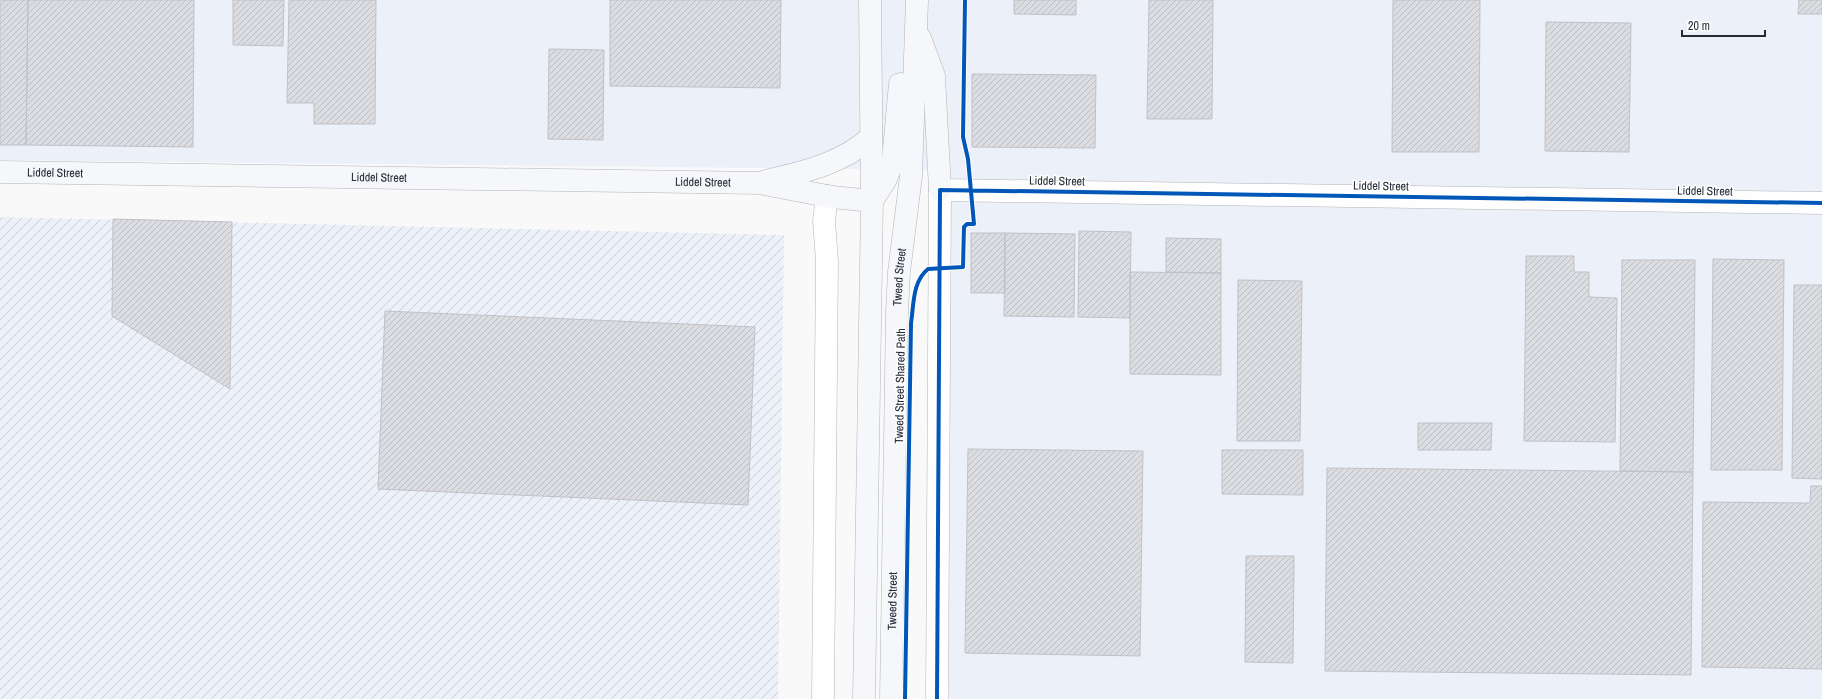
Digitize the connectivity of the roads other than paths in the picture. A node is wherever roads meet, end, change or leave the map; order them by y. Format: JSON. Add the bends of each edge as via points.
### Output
{"nodes":[{"id":1,"x":870,"y":0,"type":"edge"},
{"id":2,"x":917,"y":0,"type":"edge"},
{"id":3,"x":917,"y":29,"type":"junction"},
{"id":4,"x":871,"y":137,"type":"junction"},
{"id":5,"x":0,"y":172,"type":"edge"},
{"id":6,"x":759,"y":183,"type":"junction"},
{"id":7,"x":940,"y":190,"type":"junction"},
{"id":8,"x":827,"y":196,"type":"junction"},
{"id":9,"x":872,"y":201,"type":"junction"},
{"id":10,"x":1822,"y":203,"type":"edge"},
{"id":11,"x":823,"y":699,"type":"edge"},
{"id":12,"x":864,"y":699,"type":"edge"},
{"id":13,"x":891,"y":699,"type":"edge"},
{"id":14,"x":937,"y":699,"type":"edge"}],
"edges":[{"from":1,"to":4,"type":"main road"},
{"from":2,"to":3,"type":"main road","name":"Tweed Street"},
{"from":3,"to":7,"type":"main road","via":[[934,76]]},
{"from":3,"to":9,"type":"main road","via":[[901,80],[893,161],[886,179]]},
{"from":3,"to":13,"type":"main road","name":"Tweed Street","via":[[911,176],[899,272]]},
{"from":4,"to":6,"type":"main road","name":"Liddel Street","via":[[849,154],[836,160]]},
{"from":4,"to":9,"type":"main road"},
{"from":5,"to":6,"type":"main road","name":"Liddel Street"},
{"from":6,"to":8,"type":"main road","name":"Liddel Street"},
{"from":7,"to":10,"type":"street","name":"Liddel Street"},
{"from":7,"to":14,"type":"street"},
{"from":8,"to":9,"type":"main road","name":"Liddel Street"},
{"from":8,"to":11,"type":"street","via":[[824,221],[827,261]]},
{"from":9,"to":12,"type":"main road"}]}
